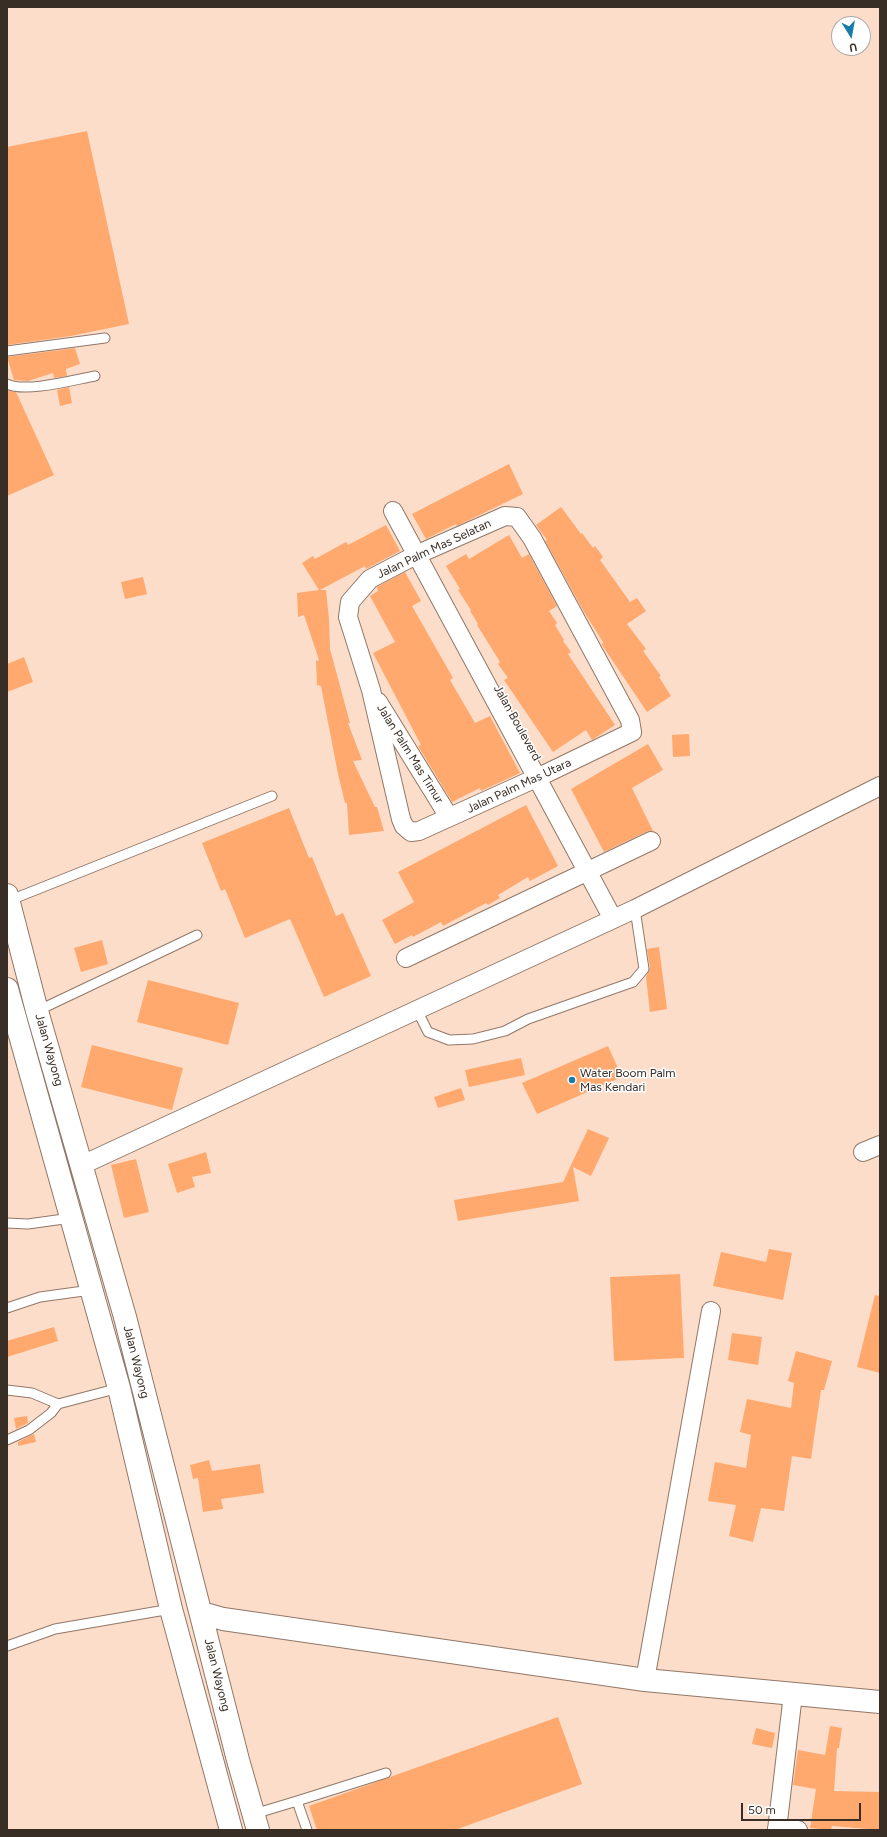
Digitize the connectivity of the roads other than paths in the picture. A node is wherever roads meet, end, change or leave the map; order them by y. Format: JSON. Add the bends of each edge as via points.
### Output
{"nodes":[{"id":1,"x":105,"y":338,"type":"dead end"},
{"id":2,"x":7,"y":351,"type":"edge"},
{"id":3,"x":95,"y":376,"type":"dead end"},
{"id":4,"x":7,"y":384,"type":"edge"},
{"id":5,"x":393,"y":511,"type":"dead end"},
{"id":6,"x":517,"y":517,"type":"joint"},
{"id":7,"x":419,"y":554,"type":"junction"},
{"id":8,"x":356,"y":593,"type":"joint"},
{"id":9,"x":371,"y":690,"type":"junction"},
{"id":10,"x":541,"y":776,"type":"junction"},
{"id":11,"x":880,"y":786,"type":"edge"},
{"id":12,"x":272,"y":796,"type":"dead end"},
{"id":13,"x":449,"y":818,"type":"junction"},
{"id":14,"x":651,"y":841,"type":"dead end"},
{"id":15,"x":591,"y":870,"type":"junction"},
{"id":16,"x":8,"y":898,"type":"edge"},
{"id":17,"x":623,"y":914,"type":"junction"},
{"id":18,"x":197,"y":935,"type":"dead end"},
{"id":19,"x":406,"y":958,"type":"dead end"},
{"id":20,"x":7,"y":989,"type":"edge"},
{"id":21,"x":417,"y":1010,"type":"junction"},
{"id":22,"x":37,"y":1011,"type":"junction"},
{"id":23,"x":880,"y":1145,"type":"edge"},
{"id":24,"x":863,"y":1152,"type":"dead end"},
{"id":25,"x":82,"y":1165,"type":"junction"},
{"id":26,"x":71,"y":1218,"type":"junction"},
{"id":27,"x":7,"y":1223,"type":"edge"},
{"id":28,"x":92,"y":1290,"type":"junction"},
{"id":29,"x":7,"y":1308,"type":"edge"},
{"id":30,"x":711,"y":1311,"type":"dead end"},
{"id":31,"x":119,"y":1388,"type":"junction"},
{"id":32,"x":7,"y":1390,"type":"edge"},
{"id":33,"x":58,"y":1404,"type":"junction"},
{"id":34,"x":7,"y":1440,"type":"edge"},
{"id":35,"x":171,"y":1609,"type":"junction"},
{"id":36,"x":202,"y":1613,"type":"junction"},
{"id":37,"x":7,"y":1646,"type":"edge"},
{"id":38,"x":645,"y":1680,"type":"junction"},
{"id":39,"x":793,"y":1694,"type":"junction"},
{"id":40,"x":880,"y":1702,"type":"edge"},
{"id":41,"x":386,"y":1773,"type":"dead end"},
{"id":42,"x":297,"y":1801,"type":"junction"},
{"id":43,"x":256,"y":1822,"type":"edge"},
{"id":44,"x":777,"y":1829,"type":"edge"},
{"id":45,"x":231,"y":1830,"type":"edge"},
{"id":46,"x":307,"y":1830,"type":"edge"},
{"id":47,"x":798,"y":1830,"type":"edge"}],
"edges":[{"from":1,"to":2,"type":"lane"},
{"from":3,"to":4,"type":"lane","via":[[25,388]]},
{"from":5,"to":7,"type":"street","name":"Jalan Bouleverd"},
{"from":6,"to":7,"type":"street","name":"Jalan Palm Mas Selatan","via":[[505,516]]},
{"from":6,"to":10,"type":"street","name":"Jalan Palm Mas Utara","via":[[532,538],[632,726],[632,732]]},
{"from":7,"to":8,"type":"street","name":"Jalan Palm Mas Selatan","via":[[370,579]]},
{"from":7,"to":10,"type":"street","name":"Jalan Bouleverd"},
{"from":8,"to":9,"type":"street","name":"Jalan Palm Mas Utara","via":[[350,602],[348,617]]},
{"from":9,"to":13,"type":"street","name":"Jalan Palm Mas Timur"},
{"from":9,"to":13,"type":"street","name":"Jalan Palm Mas Utara","via":[[404,826],[411,832],[419,831]]},
{"from":10,"to":13,"type":"street","name":"Jalan Palm Mas Utara"},
{"from":10,"to":15,"type":"street","name":"Jalan Bouleverd"},
{"from":11,"to":17,"type":"street"},
{"from":12,"to":16,"type":"lane"},
{"from":14,"to":15,"type":"street"},
{"from":15,"to":17,"type":"street","name":"Jalan Bouleverd"},
{"from":15,"to":19,"type":"street"},
{"from":16,"to":22,"type":"main road","name":"Jalan Wayong"},
{"from":17,"to":21,"type":"street"},
{"from":17,"to":21,"type":"lane","via":[[644,969],[633,982],[528,1019],[505,1031],[473,1039],[449,1040],[428,1032]]},
{"from":18,"to":22,"type":"lane"},
{"from":20,"to":26,"type":"main road","name":"Jalan Wayong"},
{"from":21,"to":25,"type":"street"},
{"from":22,"to":25,"type":"main road","name":"Jalan Wayong"},
{"from":23,"to":24,"type":"street"},
{"from":25,"to":36,"type":"main road","name":"Jalan Wayong","via":[[125,1317]]},
{"from":26,"to":27,"type":"lane","via":[[28,1224]]},
{"from":26,"to":28,"type":"main road","name":"Jalan Wayong"},
{"from":28,"to":29,"type":"lane","via":[[40,1297]]},
{"from":28,"to":31,"type":"main road","name":"Jalan Wayong"},
{"from":30,"to":38,"type":"street"},
{"from":31,"to":33,"type":"lane"},
{"from":31,"to":35,"type":"main road","name":"Jalan Wayong"},
{"from":32,"to":33,"type":"lane","via":[[32,1393]]},
{"from":33,"to":34,"type":"lane","via":[[51,1413],[29,1430]]},
{"from":35,"to":37,"type":"lane","via":[[55,1629]]},
{"from":35,"to":45,"type":"main road","name":"Jalan Wayong"},
{"from":36,"to":38,"type":"main road","via":[[231,1620]]},
{"from":36,"to":43,"type":"main road","name":"Jalan Wayong"},
{"from":38,"to":39,"type":"main road"},
{"from":39,"to":40,"type":"main road"},
{"from":39,"to":44,"type":"street"},
{"from":41,"to":42,"type":"lane"},
{"from":42,"to":43,"type":"lane"},
{"from":42,"to":46,"type":"lane"},
{"from":44,"to":47,"type":"street"}]}
